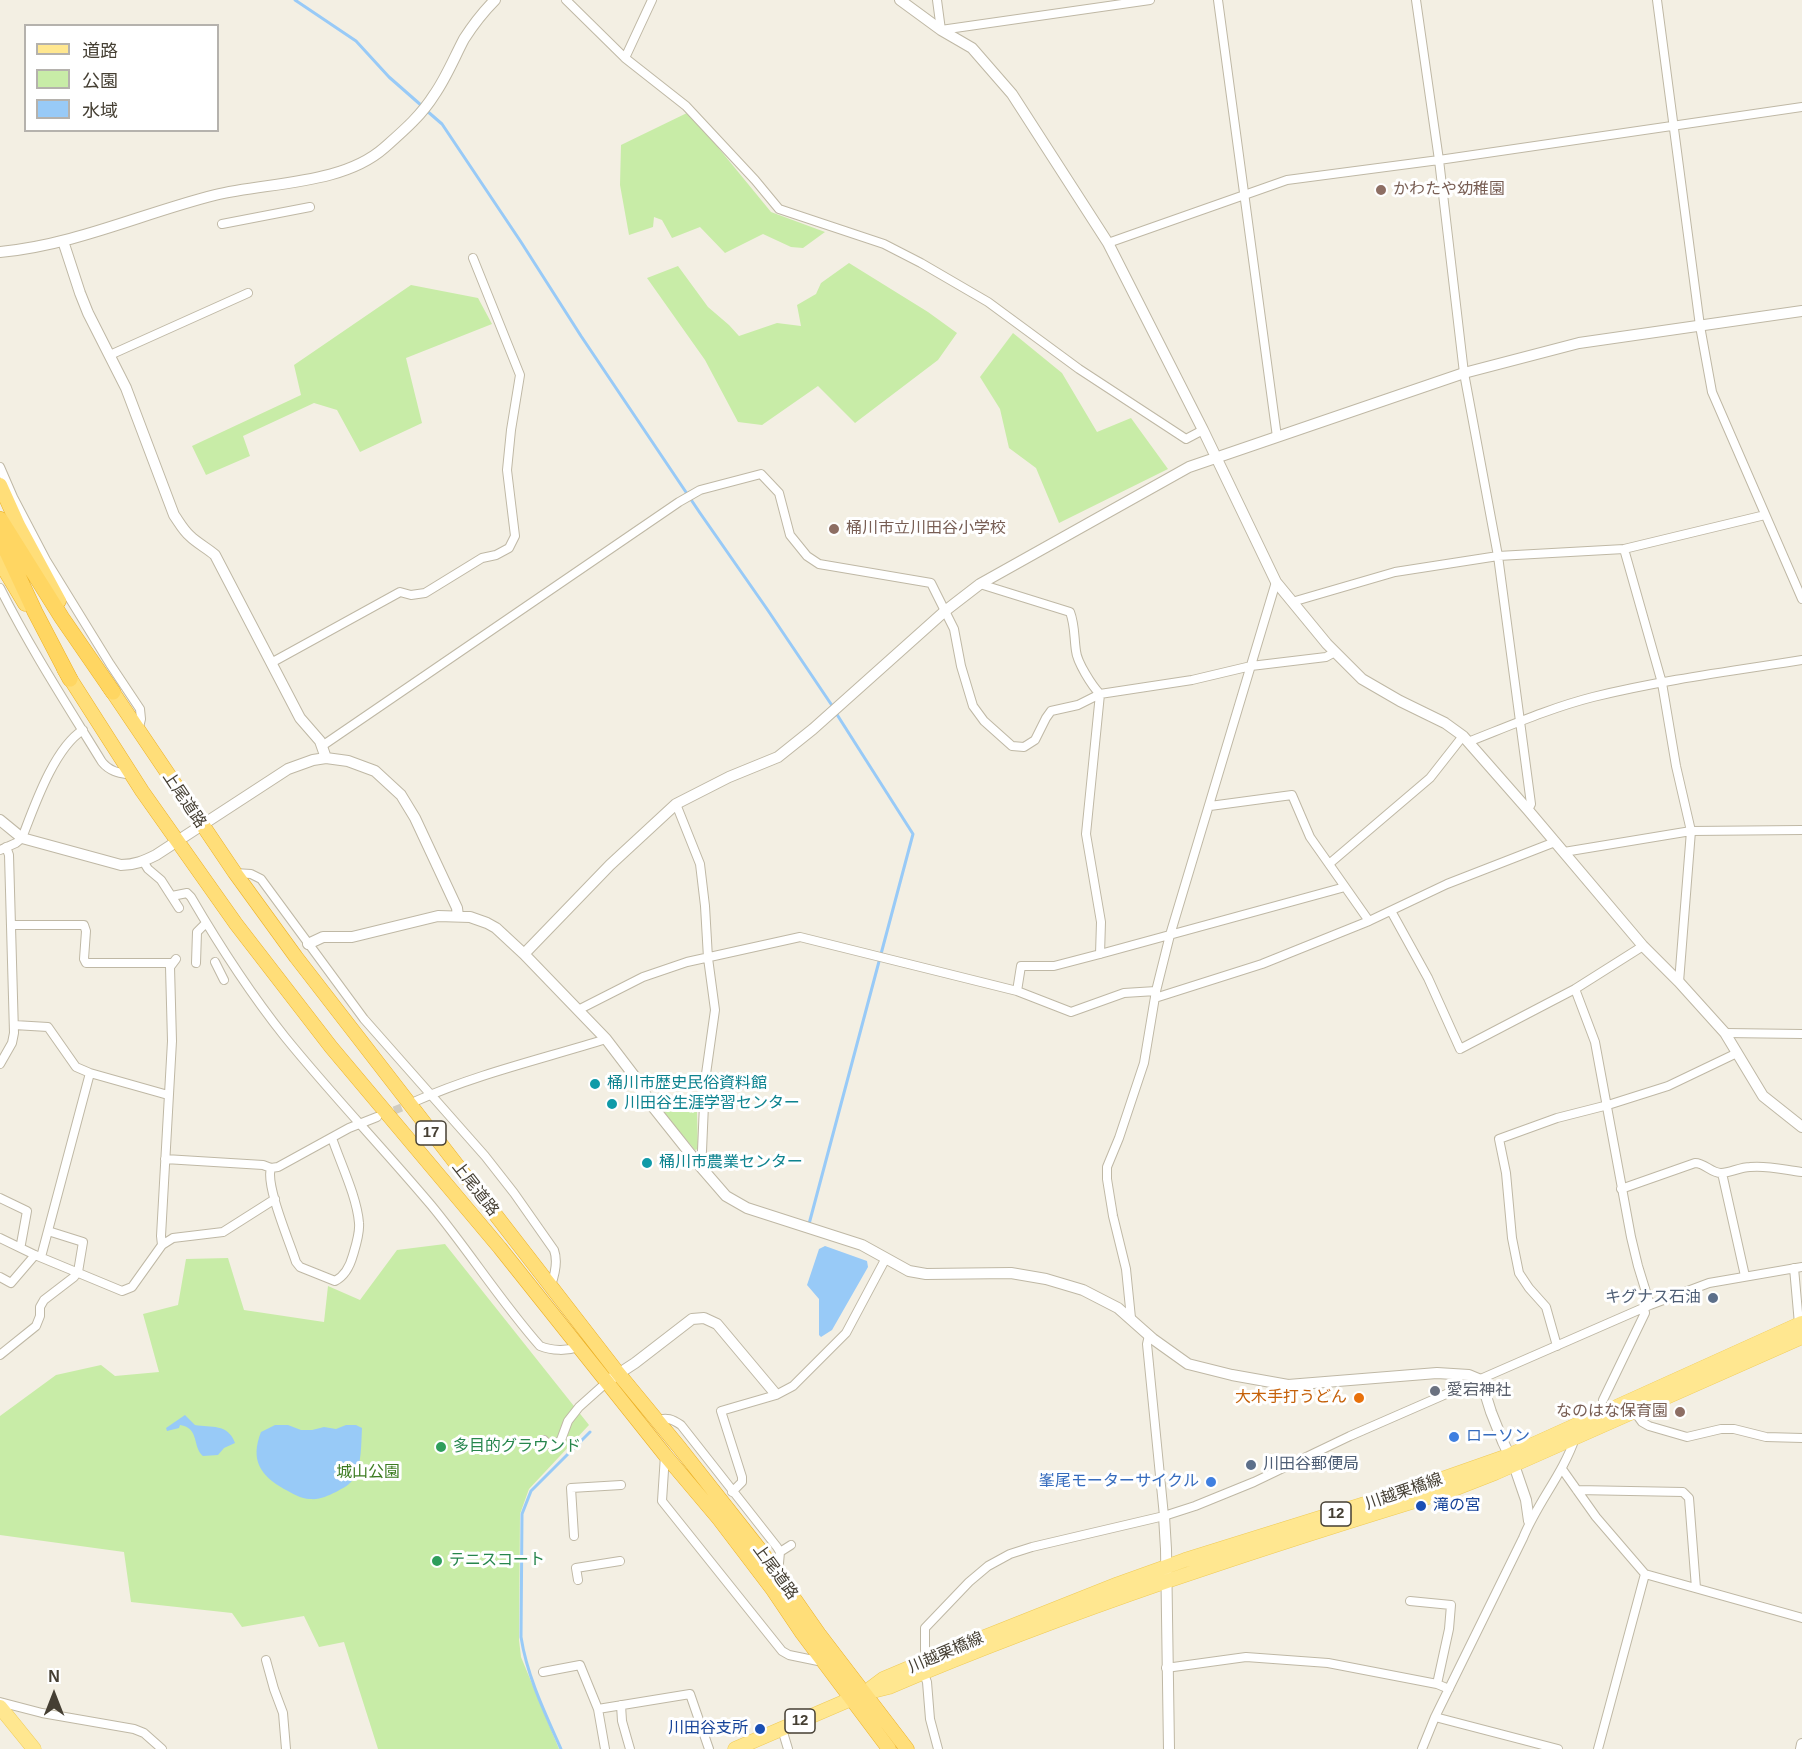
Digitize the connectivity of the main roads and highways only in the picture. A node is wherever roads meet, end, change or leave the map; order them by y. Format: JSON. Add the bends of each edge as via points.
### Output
{"nodes":[{"id":1,"x":0,"y":485,"type":"edge"},
{"id":2,"x":0,"y":519,"type":"edge"},
{"id":3,"x":0,"y":537,"type":"edge"},
{"id":4,"x":0,"y":562,"type":"edge"},
{"id":5,"x":70,"y":679,"type":"junction"},
{"id":6,"x":113,"y":692,"type":"junction"},
{"id":7,"x":1801,"y":1328,"type":"edge"},
{"id":8,"x":613,"y":1378,"type":"junction"},
{"id":9,"x":1512,"y":1460,"type":"junction"},
{"id":10,"x":926,"y":1666,"type":"junction"},
{"id":11,"x":859,"y":1696,"type":"junction"},
{"id":12,"x":0,"y":1707,"type":"edge"},
{"id":13,"x":34,"y":1749,"type":"edge"},
{"id":14,"x":735,"y":1749,"type":"edge"},
{"id":15,"x":889,"y":1749,"type":"edge"},
{"id":16,"x":907,"y":1749,"type":"edge"}],
"edges":[{"from":1,"to":6,"type":"highway","name":"上尾道路","number":"17","via":[[32,552]]},
{"from":2,"to":6,"type":"highway"},
{"from":3,"to":5,"type":"highway"},
{"from":4,"to":5,"type":"highway","name":"上尾道路","number":"17"},
{"from":5,"to":8,"type":"highway","name":"上尾道路","number":"17","via":[[131,775],[236,924],[331,1047],[579,1347]]},
{"from":6,"to":8,"type":"highway","name":"上尾道路","number":"17","via":[[234,873],[551,1285]]},
{"from":7,"to":9,"type":"main road","name":"川越栗橋線","number":"12"},
{"from":7,"to":9,"type":"main road","name":"川越栗橋線","number":"12","via":[[1575,1438]]},
{"from":8,"to":11,"type":"highway","name":"上尾道路","number":"17","via":[[664,1455],[719,1519],[824,1662]]},
{"from":8,"to":11,"type":"highway","name":"上尾道路","number":"17","via":[[657,1420],[778,1575]]},
{"from":9,"to":10,"type":"main road","name":"川越栗橋線","number":"12","via":[[1454,1488],[1165,1582]]},
{"from":9,"to":10,"type":"main road","name":"川越栗橋線","number":"12","via":[[1166,1567],[1062,1605]]},
{"from":10,"to":11,"type":"main road","name":"川越栗橋線","number":"12","via":[[883,1679]]},
{"from":11,"to":14,"type":"main road","name":"川越栗橋線","number":"12"},
{"from":11,"to":15,"type":"highway","name":"上尾道路","number":"17"},
{"from":11,"to":16,"type":"highway","name":"上尾道路","number":"17"},
{"from":12,"to":13,"type":"main road"}]}
